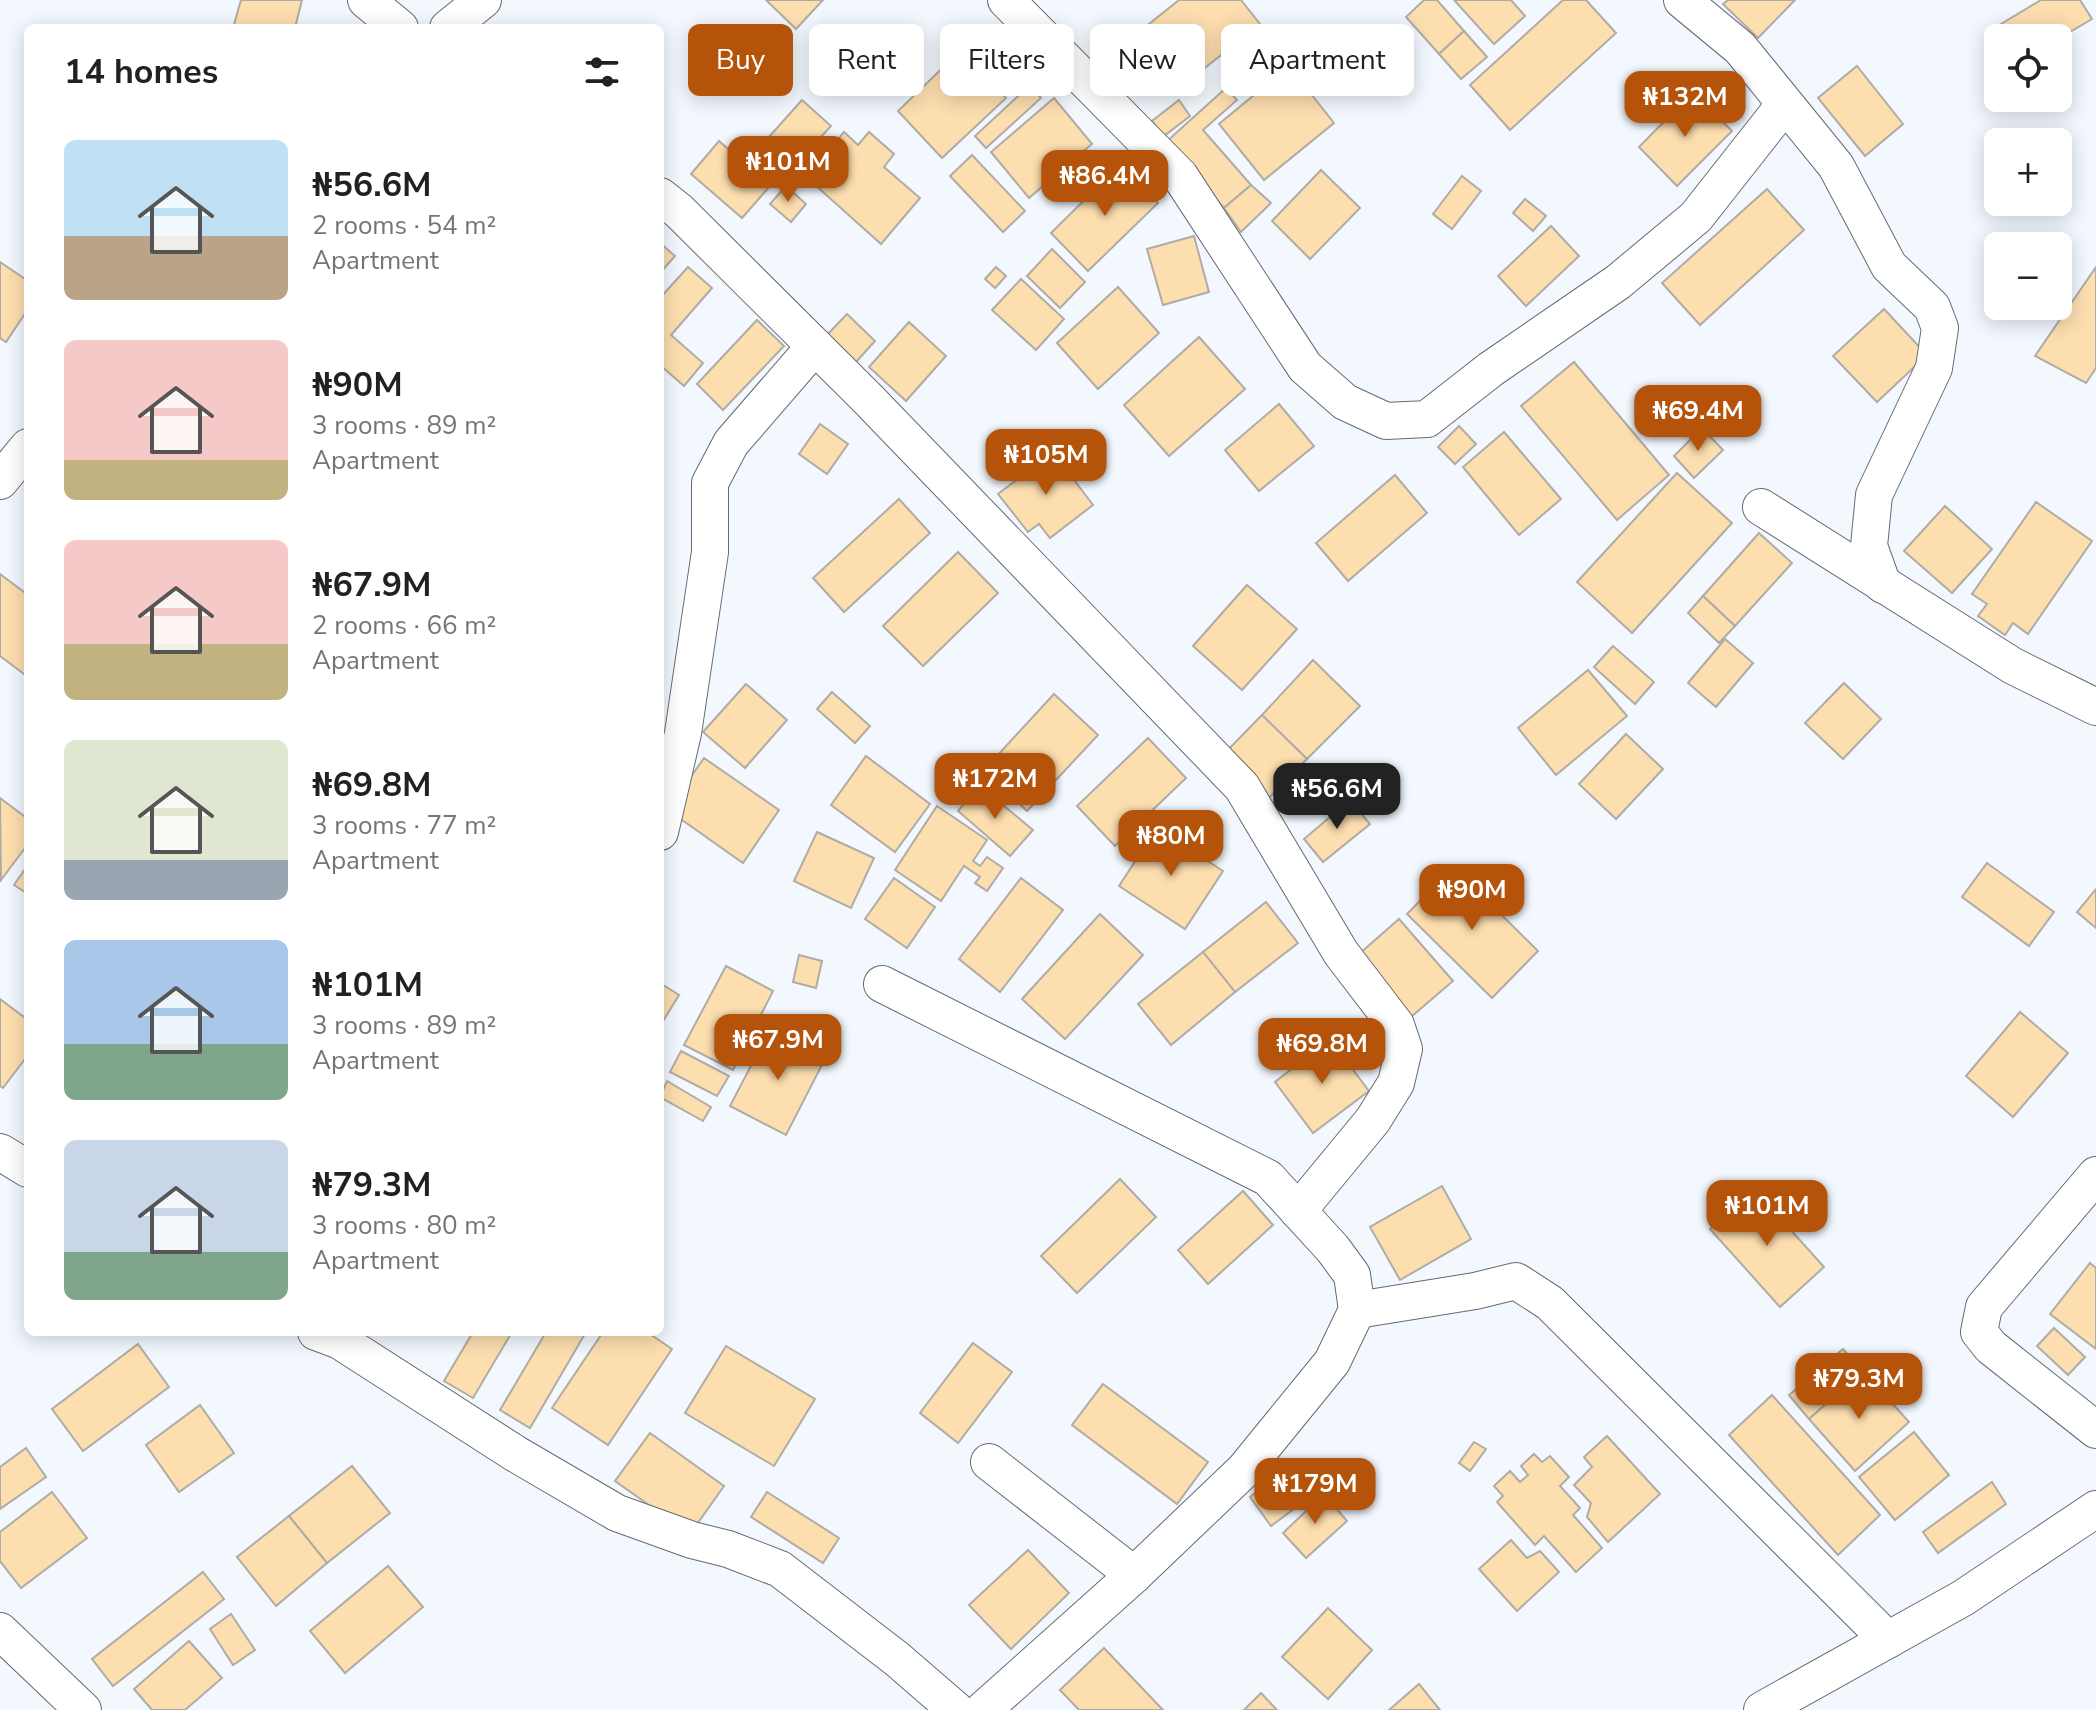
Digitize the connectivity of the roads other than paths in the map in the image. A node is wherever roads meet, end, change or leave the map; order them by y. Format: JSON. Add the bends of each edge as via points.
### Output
{"nodes":[{"id":1,"x":366,"y":0,"type":"edge"},
{"id":2,"x":483,"y":0,"type":"edge"},
{"id":3,"x":1006,"y":0,"type":"edge"},
{"id":4,"x":1682,"y":0,"type":"edge"},
{"id":5,"x":395,"y":24,"type":"edge"},
{"id":6,"x":453,"y":24,"type":"edge"},
{"id":7,"x":1785,"y":104,"type":"junction"},
{"id":8,"x":664,"y":199,"type":"edge"},
{"id":9,"x":815,"y":346,"type":"junction"},
{"id":10,"x":24,"y":452,"type":"edge"},
{"id":11,"x":0,"y":481,"type":"edge"},
{"id":12,"x":1761,"y":507,"type":"dead end"},
{"id":13,"x":1883,"y":585,"type":"junction"},
{"id":14,"x":2096,"y":707,"type":"edge"},
{"id":15,"x":664,"y":815,"type":"edge"},
{"id":16,"x":882,"y":984,"type":"dead end"},
{"id":17,"x":0,"y":1152,"type":"edge"},
{"id":18,"x":24,"y":1167,"type":"edge"},
{"id":19,"x":2096,"y":1175,"type":"edge"},
{"id":20,"x":1298,"y":1211,"type":"junction"},
{"id":21,"x":1357,"y":1310,"type":"junction"},
{"id":22,"x":327,"y":1336,"type":"edge"},
{"id":23,"x":2096,"y":1430,"type":"edge"},
{"id":24,"x":989,"y":1462,"type":"dead end"},
{"id":25,"x":2096,"y":1509,"type":"edge"},
{"id":26,"x":1134,"y":1575,"type":"junction"},
{"id":27,"x":0,"y":1631,"type":"edge"},
{"id":28,"x":1888,"y":1640,"type":"junction"},
{"id":29,"x":83,"y":1710,"type":"edge"},
{"id":30,"x":956,"y":1710,"type":"edge"},
{"id":31,"x":983,"y":1710,"type":"edge"},
{"id":32,"x":1762,"y":1710,"type":"edge"}],
"edges":[{"from":1,"to":5,"type":"street"},
{"from":2,"to":6,"type":"street"},
{"from":3,"to":7,"type":"street","via":[[1180,176],[1305,367],[1345,402],[1386,421],[1427,419],[1618,282],[1696,217]]},
{"from":4,"to":7,"type":"street","via":[[1740,48]]},
{"from":7,"to":13,"type":"street","via":[[1836,166],[1889,266],[1932,307],[1940,328],[1934,368],[1874,495],[1869,546]]},
{"from":8,"to":9,"type":"street"},
{"from":9,"to":15,"type":"street","via":[[731,443],[710,483],[710,552],[683,733]]},
{"from":9,"to":20,"type":"street","via":[[1242,787],[1341,953],[1396,1025],[1404,1049],[1396,1083],[1373,1120]]},
{"from":10,"to":11,"type":"street"},
{"from":12,"to":13,"type":"street"},
{"from":13,"to":14,"type":"street","via":[[2013,666]]},
{"from":16,"to":20,"type":"street","via":[[1268,1178]]},
{"from":17,"to":18,"type":"street"},
{"from":19,"to":23,"type":"street","via":[[1984,1307],[1979,1332]]},
{"from":20,"to":21,"type":"street","via":[[1352,1275]]},
{"from":21,"to":26,"type":"street","via":[[1332,1362],[1244,1470]]},
{"from":21,"to":28,"type":"street","via":[[1516,1281],[1550,1303]]},
{"from":22,"to":30,"type":"street","via":[[617,1513],[780,1569]]},
{"from":24,"to":26,"type":"street"},
{"from":25,"to":28,"type":"street","via":[[1963,1598]]},
{"from":26,"to":31,"type":"street"},
{"from":27,"to":29,"type":"street"},
{"from":28,"to":32,"type":"street"}]}
